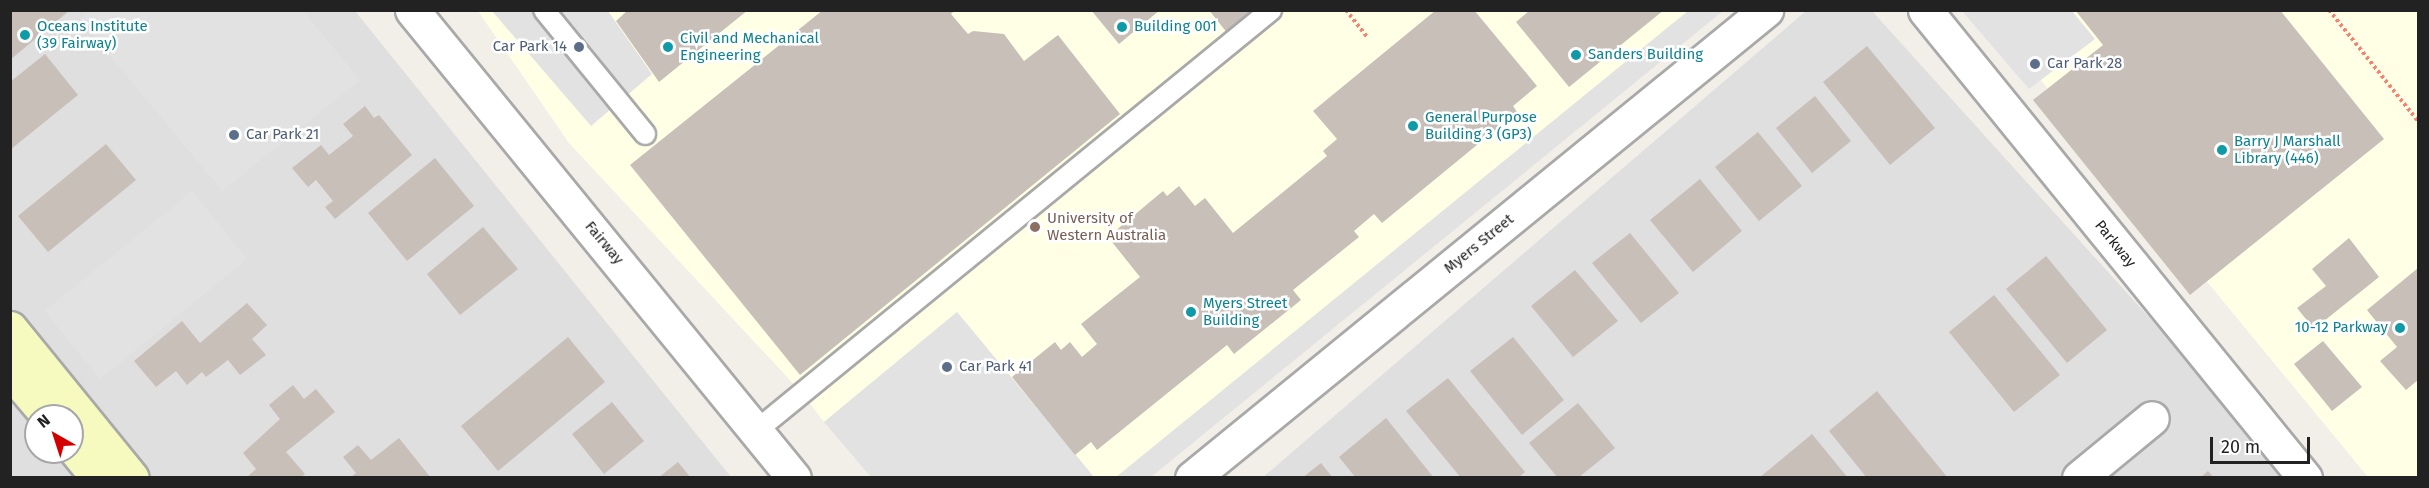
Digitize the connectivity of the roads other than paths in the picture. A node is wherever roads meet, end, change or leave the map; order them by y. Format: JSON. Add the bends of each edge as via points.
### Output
{"nodes":[{"id":1,"x":412,"y":10,"type":"edge"},
{"id":2,"x":544,"y":10,"type":"edge"},
{"id":3,"x":1271,"y":10,"type":"edge"},
{"id":4,"x":1766,"y":10,"type":"edge"},
{"id":5,"x":1925,"y":10,"type":"edge"},
{"id":6,"x":645,"y":134,"type":"dead end"},
{"id":7,"x":10,"y":328,"type":"edge"},
{"id":8,"x":10,"y":370,"type":"edge"},
{"id":9,"x":38,"y":404,"type":"edge"},
{"id":10,"x":2152,"y":418,"type":"dead end"},
{"id":11,"x":757,"y":430,"type":"junction"},
{"id":12,"x":84,"y":460,"type":"edge"},
{"id":13,"x":98,"y":477,"type":"edge"},
{"id":14,"x":132,"y":477,"type":"edge"},
{"id":15,"x":794,"y":477,"type":"edge"},
{"id":16,"x":1192,"y":477,"type":"edge"},
{"id":17,"x":2079,"y":477,"type":"edge"},
{"id":18,"x":2305,"y":477,"type":"edge"}],
"edges":[{"from":1,"to":11,"type":"street","name":"Fairway"},
{"from":2,"to":6,"type":"lane"},
{"from":3,"to":11,"type":"lane"},
{"from":4,"to":16,"type":"street","name":"Myers Street"},
{"from":5,"to":18,"type":"street","name":"Parkway"},
{"from":7,"to":14,"type":"main road"},
{"from":8,"to":9,"type":"main road"},
{"from":10,"to":17,"type":"street"},
{"from":11,"to":15,"type":"street","name":"Fairway"},
{"from":12,"to":13,"type":"main road"}]}
